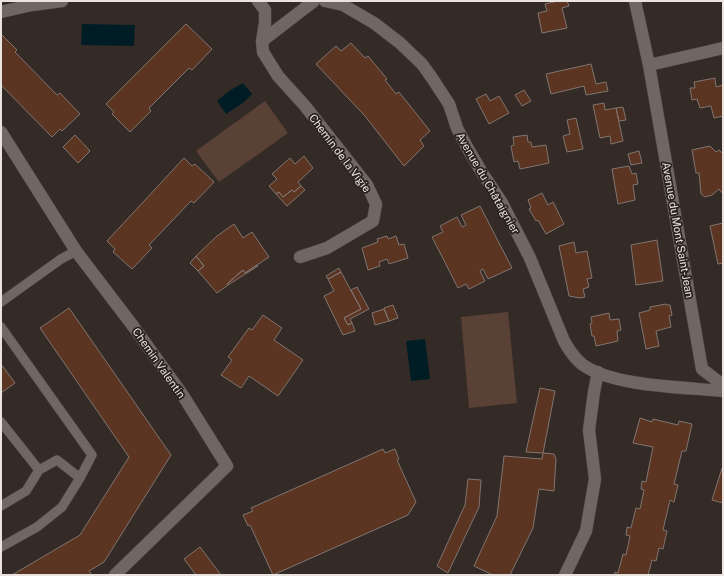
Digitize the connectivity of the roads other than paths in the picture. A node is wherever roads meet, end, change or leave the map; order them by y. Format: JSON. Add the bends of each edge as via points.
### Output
{"nodes":[{"id":1,"x":62,"y":1,"type":"edge"},
{"id":2,"x":258,"y":1,"type":"edge"},
{"id":3,"x":314,"y":1,"type":"edge"},
{"id":4,"x":325,"y":1,"type":"edge"},
{"id":5,"x":635,"y":1,"type":"edge"},
{"id":6,"x":35,"y":3,"type":"edge"},
{"id":7,"x":1,"y":12,"type":"edge"},
{"id":8,"x":262,"y":41,"type":"junction"},
{"id":9,"x":723,"y":48,"type":"edge"},
{"id":10,"x":650,"y":65,"type":"junction"},
{"id":11,"x":1,"y":132,"type":"edge"},
{"id":12,"x":76,"y":251,"type":"junction"},
{"id":13,"x":300,"y":257,"type":"dead end"},
{"id":14,"x":1,"y":302,"type":"edge"},
{"id":15,"x":1,"y":327,"type":"edge"},
{"id":16,"x":598,"y":372,"type":"junction"},
{"id":17,"x":723,"y":385,"type":"edge"},
{"id":18,"x":723,"y":391,"type":"edge"},
{"id":19,"x":1,"y":422,"type":"edge"},
{"id":20,"x":38,"y":470,"type":"junction"},
{"id":21,"x":80,"y":478,"type":"junction"},
{"id":22,"x":1,"y":506,"type":"edge"},
{"id":23,"x":1,"y":547,"type":"edge"},
{"id":24,"x":115,"y":575,"type":"edge"},
{"id":25,"x":565,"y":575,"type":"edge"}],
"edges":[{"from":1,"to":6,"type":"street"},
{"from":2,"to":8,"type":"street","name":"Chemin de la Vigie","via":[[265,10]]},
{"from":3,"to":8,"type":"street"},
{"from":4,"to":16,"type":"street","name":"Avenue du Châtaignier","via":[[343,5],[374,23],[422,64],[448,104],[467,147],[502,203],[530,258],[564,341],[583,364]]},
{"from":5,"to":10,"type":"street","name":"Avenue du Mont Saint-Jean"},
{"from":6,"to":7,"type":"street"},
{"from":8,"to":13,"type":"street","name":"Chemin de la Vigie","via":[[263,52],[278,76],[306,106],[354,168],[367,185],[376,204],[373,221],[327,248]]},
{"from":9,"to":10,"type":"street"},
{"from":10,"to":17,"type":"street","name":"Avenue du Mont Saint-Jean","via":[[702,369]]},
{"from":11,"to":12,"type":"street","name":"Chemin Valentin"},
{"from":12,"to":14,"type":"lane"},
{"from":12,"to":24,"type":"street","name":"Chemin Valentin","via":[[182,394],[227,466]]},
{"from":15,"to":21,"type":"lane","via":[[92,455]]},
{"from":16,"to":18,"type":"street","name":"Avenue du Châtaignier","via":[[621,380]]},
{"from":16,"to":25,"type":"street","via":[[589,430],[595,479],[586,531]]},
{"from":19,"to":20,"type":"lane"},
{"from":20,"to":21,"type":"lane","via":[[57,460]]},
{"from":20,"to":22,"type":"lane","via":[[26,491]]},
{"from":21,"to":23,"type":"lane","via":[[62,507],[37,527]]}]}
